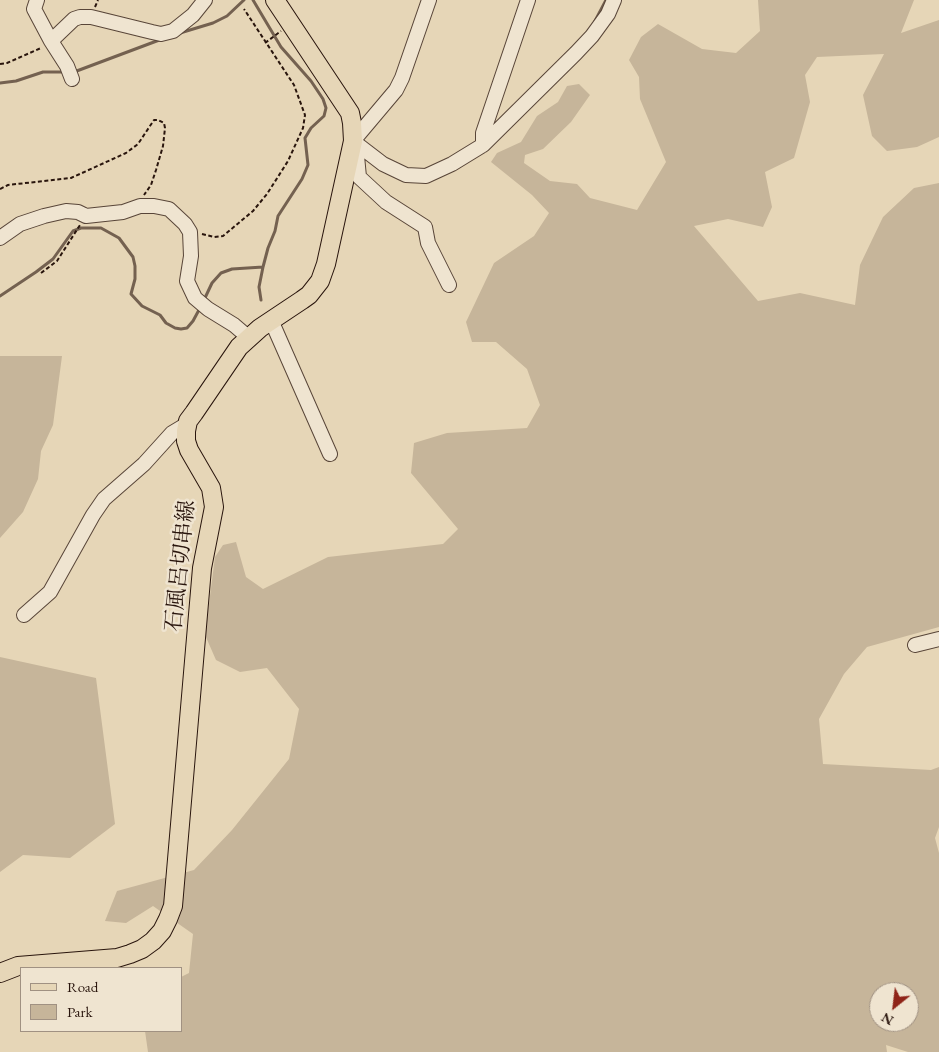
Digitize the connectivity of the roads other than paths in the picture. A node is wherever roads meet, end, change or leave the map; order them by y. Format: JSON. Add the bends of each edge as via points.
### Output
{"nodes":[{"id":1,"x":37,"y":0,"type":"edge"},
{"id":2,"x":205,"y":0,"type":"edge"},
{"id":3,"x":275,"y":0,"type":"edge"},
{"id":4,"x":429,"y":0,"type":"edge"},
{"id":5,"x":528,"y":0,"type":"edge"},
{"id":6,"x":614,"y":0,"type":"edge"},
{"id":7,"x":51,"y":41,"type":"junction"},
{"id":8,"x":72,"y":79,"type":"dead end"},
{"id":9,"x":352,"y":141,"type":"junction"},
{"id":10,"x":483,"y":145,"type":"junction"},
{"id":11,"x":0,"y":238,"type":"edge"},
{"id":12,"x":448,"y":285,"type":"dead end"},
{"id":13,"x":271,"y":320,"type":"junction"},
{"id":14,"x":248,"y":337,"type":"junction"},
{"id":15,"x":188,"y":424,"type":"junction"},
{"id":16,"x":330,"y":454,"type":"dead end"},
{"id":17,"x":24,"y":615,"type":"dead end"},
{"id":18,"x":939,"y":639,"type":"edge"},
{"id":19,"x":915,"y":645,"type":"dead end"},
{"id":20,"x":0,"y":974,"type":"edge"}],
"edges":[{"from":1,"to":7,"type":"street","via":[[34,9]]},
{"from":2,"to":7,"type":"street","via":[[173,31],[161,34],[80,17],[64,26]]},
{"from":3,"to":9,"type":"main road","via":[[350,112]]},
{"from":4,"to":9,"type":"street","via":[[396,90]]},
{"from":5,"to":10,"type":"street","via":[[483,133]]},
{"from":6,"to":10,"type":"street","via":[[592,36]]},
{"from":7,"to":8,"type":"street"},
{"from":9,"to":10,"type":"street","via":[[383,164],[406,175],[426,176]]},
{"from":9,"to":12,"type":"street","via":[[360,177],[386,202],[425,227],[428,243]]},
{"from":9,"to":13,"type":"main road","via":[[324,273],[309,295]]},
{"from":11,"to":14,"type":"street","via":[[20,224],[66,211],[86,216],[123,212],[140,206],[169,209],[190,232],[191,256],[186,281],[195,298]]},
{"from":13,"to":14,"type":"main road"},
{"from":13,"to":16,"type":"street"},
{"from":14,"to":15,"type":"main road","via":[[233,354]]},
{"from":15,"to":17,"type":"street","via":[[172,433],[144,464],[104,499],[50,592]]},
{"from":15,"to":20,"type":"main road","name":"石風呂切串線","via":[[186,441],[211,488],[214,508],[202,568],[174,893],[168,919],[153,941],[130,954],[117,958],[18,966]]},
{"from":18,"to":19,"type":"street"}]}
